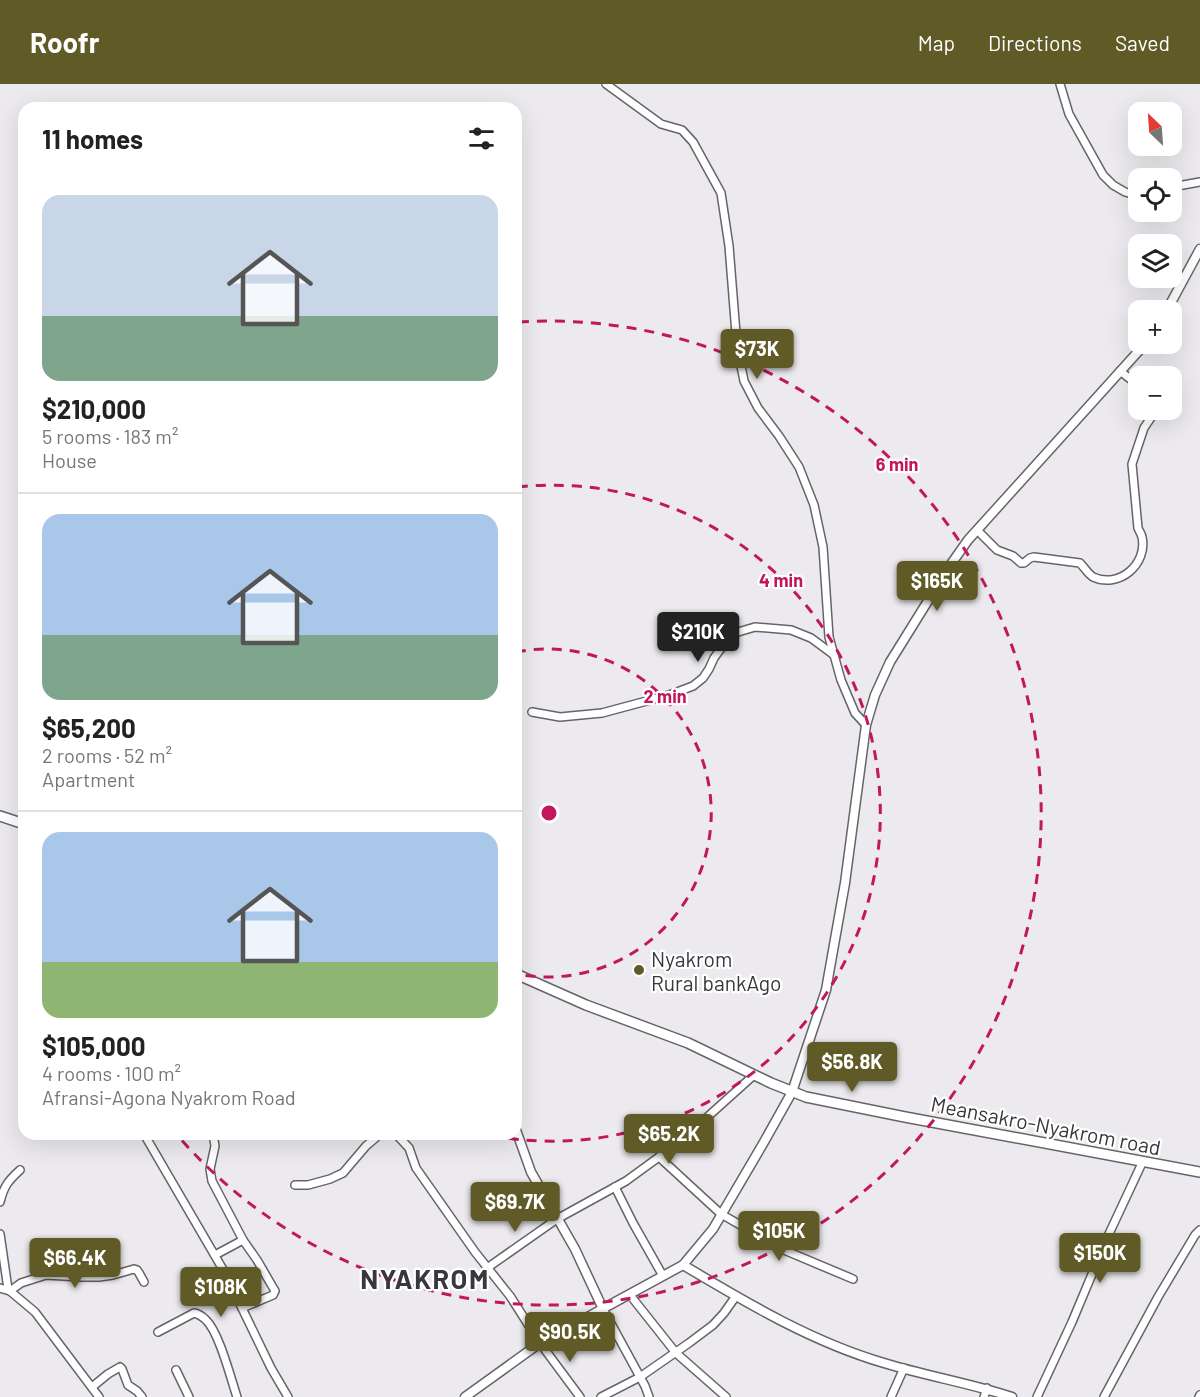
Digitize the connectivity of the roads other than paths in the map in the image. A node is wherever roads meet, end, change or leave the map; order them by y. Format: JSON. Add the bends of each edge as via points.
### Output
{"nodes":[{"id":1,"x":606,"y":84,"type":"edge"},
{"id":2,"x":1060,"y":84,"type":"edge"},
{"id":3,"x":1200,"y":182,"type":"edge"},
{"id":4,"x":1182,"y":185,"type":"edge"},
{"id":5,"x":1128,"y":193,"type":"edge"},
{"id":6,"x":1200,"y":249,"type":"edge"},
{"id":7,"x":1197,"y":263,"type":"edge"},
{"id":8,"x":1173,"y":300,"type":"edge"},
{"id":9,"x":1136,"y":354,"type":"edge"},
{"id":10,"x":1120,"y":371,"type":"junction"},
{"id":11,"x":1128,"y":377,"type":"edge"},
{"id":12,"x":1149,"y":420,"type":"edge"},
{"id":13,"x":977,"y":531,"type":"junction"},
{"id":14,"x":834,"y":655,"type":"junction"},
{"id":15,"x":532,"y":711,"type":"dead end"},
{"id":16,"x":866,"y":725,"type":"junction"},
{"id":17,"x":0,"y":816,"type":"edge"},
{"id":18,"x":18,"y":822,"type":"edge"},
{"id":19,"x":522,"y":977,"type":"edge"},
{"id":20,"x":754,"y":1075,"type":"junction"},
{"id":21,"x":792,"y":1092,"type":"junction"},
{"id":22,"x":148,"y":1140,"type":"edge"},
{"id":23,"x":214,"y":1140,"type":"edge"},
{"id":24,"x":373,"y":1140,"type":"edge"},
{"id":25,"x":402,"y":1140,"type":"edge"},
{"id":26,"x":520,"y":1140,"type":"edge"},
{"id":27,"x":659,"y":1157,"type":"junction"},
{"id":28,"x":1143,"y":1161,"type":"junction"},
{"id":29,"x":20,"y":1170,"type":"dead end"},
{"id":30,"x":1200,"y":1172,"type":"edge"},
{"id":31,"x":296,"y":1185,"type":"dead end"},
{"id":32,"x":615,"y":1187,"type":"junction"},
{"id":33,"x":0,"y":1202,"type":"edge"},
{"id":34,"x":722,"y":1214,"type":"junction"},
{"id":35,"x":557,"y":1219,"type":"junction"},
{"id":36,"x":1200,"y":1230,"type":"edge"},
{"id":37,"x":0,"y":1234,"type":"edge"},
{"id":38,"x":243,"y":1240,"type":"junction"},
{"id":39,"x":215,"y":1255,"type":"junction"},
{"id":40,"x":683,"y":1265,"type":"junction"},
{"id":41,"x":487,"y":1268,"type":"junction"},
{"id":42,"x":663,"y":1276,"type":"junction"},
{"id":43,"x":853,"y":1279,"type":"dead end"},
{"id":44,"x":144,"y":1282,"type":"dead end"},
{"id":45,"x":6,"y":1289,"type":"edge"},
{"id":46,"x":630,"y":1295,"type":"junction"},
{"id":47,"x":736,"y":1296,"type":"junction"},
{"id":48,"x":243,"y":1308,"type":"junction"},
{"id":49,"x":603,"y":1309,"type":"junction"},
{"id":50,"x":158,"y":1332,"type":"dead end"},
{"id":51,"x":540,"y":1344,"type":"junction"},
{"id":52,"x":676,"y":1353,"type":"junction"},
{"id":53,"x":904,"y":1368,"type":"junction"},
{"id":54,"x":177,"y":1370,"type":"dead end"},
{"id":55,"x":640,"y":1377,"type":"junction"},
{"id":56,"x":92,"y":1387,"type":"junction"},
{"id":57,"x":986,"y":1393,"type":"edge"},
{"id":58,"x":286,"y":1396,"type":"edge"},
{"id":59,"x":468,"y":1396,"type":"edge"},
{"id":60,"x":99,"y":1397,"type":"edge"},
{"id":61,"x":142,"y":1397,"type":"edge"},
{"id":62,"x":189,"y":1397,"type":"edge"},
{"id":63,"x":237,"y":1397,"type":"edge"},
{"id":64,"x":580,"y":1397,"type":"edge"},
{"id":65,"x":601,"y":1397,"type":"edge"},
{"id":66,"x":649,"y":1397,"type":"edge"},
{"id":67,"x":726,"y":1397,"type":"edge"},
{"id":68,"x":891,"y":1397,"type":"edge"},
{"id":69,"x":1012,"y":1397,"type":"edge"},
{"id":70,"x":1036,"y":1397,"type":"edge"},
{"id":71,"x":1104,"y":1397,"type":"edge"}],
"edges":[{"from":1,"to":14,"type":"street","via":[[661,123],[687,134],[721,193],[744,381],[799,467],[814,505]]},
{"from":2,"to":5,"type":"street","via":[[1069,114],[1103,175]]},
{"from":3,"to":4,"type":"street"},
{"from":6,"to":7,"type":"street"},
{"from":7,"to":8,"type":"street"},
{"from":9,"to":10,"type":"street"},
{"from":10,"to":11,"type":"street"},
{"from":10,"to":13,"type":"street"},
{"from":12,"to":13,"type":"street","via":[[1132,464],[1142,548],[1133,568],[1125,575],[1101,579],[1092,576],[1080,562],[1034,556],[1021,563],[998,550]]},
{"from":13,"to":16,"type":"street","via":[[949,567],[890,662],[874,695]]},
{"from":14,"to":15,"type":"street","via":[[811,638],[791,630],[755,627],[738,632],[725,643],[703,678],[693,686],[602,713],[560,717]]},
{"from":14,"to":16,"type":"street","via":[[855,713]]},
{"from":16,"to":21,"type":"street","via":[[826,990]]},
{"from":17,"to":18,"type":"main road"},
{"from":19,"to":20,"type":"main road","name":"Meansakro-Nyakrom road","via":[[688,1043]]},
{"from":20,"to":21,"type":"main road","name":"Meansakro-Nyakrom road"},
{"from":20,"to":27,"type":"street"},
{"from":21,"to":28,"type":"main road","name":"Meansakro-Nyakrom road"},
{"from":21,"to":34,"type":"street"},
{"from":22,"to":39,"type":"street"},
{"from":23,"to":38,"type":"street","via":[[210,1175]]},
{"from":24,"to":31,"type":"street","via":[[343,1173]]},
{"from":25,"to":41,"type":"street","via":[[416,1168]]},
{"from":26,"to":35,"type":"street","via":[[531,1172]]},
{"from":27,"to":32,"type":"street"},
{"from":27,"to":34,"type":"street"},
{"from":28,"to":30,"type":"main road","name":"Meansakro-Nyakrom road"},
{"from":28,"to":70,"type":"street"},
{"from":29,"to":33,"type":"street","via":[[8,1180]]},
{"from":32,"to":35,"type":"street"},
{"from":32,"to":42,"type":"street"},
{"from":34,"to":40,"type":"street"},
{"from":34,"to":43,"type":"street","via":[[784,1250]]},
{"from":35,"to":41,"type":"street"},
{"from":35,"to":49,"type":"street"},
{"from":36,"to":71,"type":"street","via":[[1158,1297]]},
{"from":37,"to":45,"type":"street"},
{"from":38,"to":39,"type":"street"},
{"from":38,"to":48,"type":"street","via":[[275,1292]]},
{"from":39,"to":48,"type":"street"},
{"from":40,"to":42,"type":"street"},
{"from":40,"to":47,"type":"street"},
{"from":41,"to":51,"type":"street"},
{"from":42,"to":46,"type":"street"},
{"from":44,"to":45,"type":"street","via":[[134,1269],[99,1276],[46,1275]]},
{"from":45,"to":56,"type":"street","via":[[35,1312]]},
{"from":46,"to":49,"type":"street"},
{"from":46,"to":52,"type":"street"},
{"from":47,"to":52,"type":"street","via":[[713,1325]]},
{"from":47,"to":53,"type":"street","via":[[829,1343]]},
{"from":48,"to":58,"type":"street"},
{"from":49,"to":51,"type":"street"},
{"from":49,"to":55,"type":"street"},
{"from":50,"to":63,"type":"street","via":[[194,1313],[204,1317],[216,1336]]},
{"from":51,"to":59,"type":"street"},
{"from":51,"to":64,"type":"street"},
{"from":52,"to":55,"type":"street"},
{"from":52,"to":67,"type":"street"},
{"from":53,"to":57,"type":"street"},
{"from":53,"to":68,"type":"street"},
{"from":54,"to":62,"type":"street"},
{"from":55,"to":65,"type":"street"},
{"from":55,"to":66,"type":"street"},
{"from":56,"to":60,"type":"street"},
{"from":56,"to":61,"type":"street","via":[[120,1367],[128,1384]]},
{"from":57,"to":69,"type":"street"}]}
